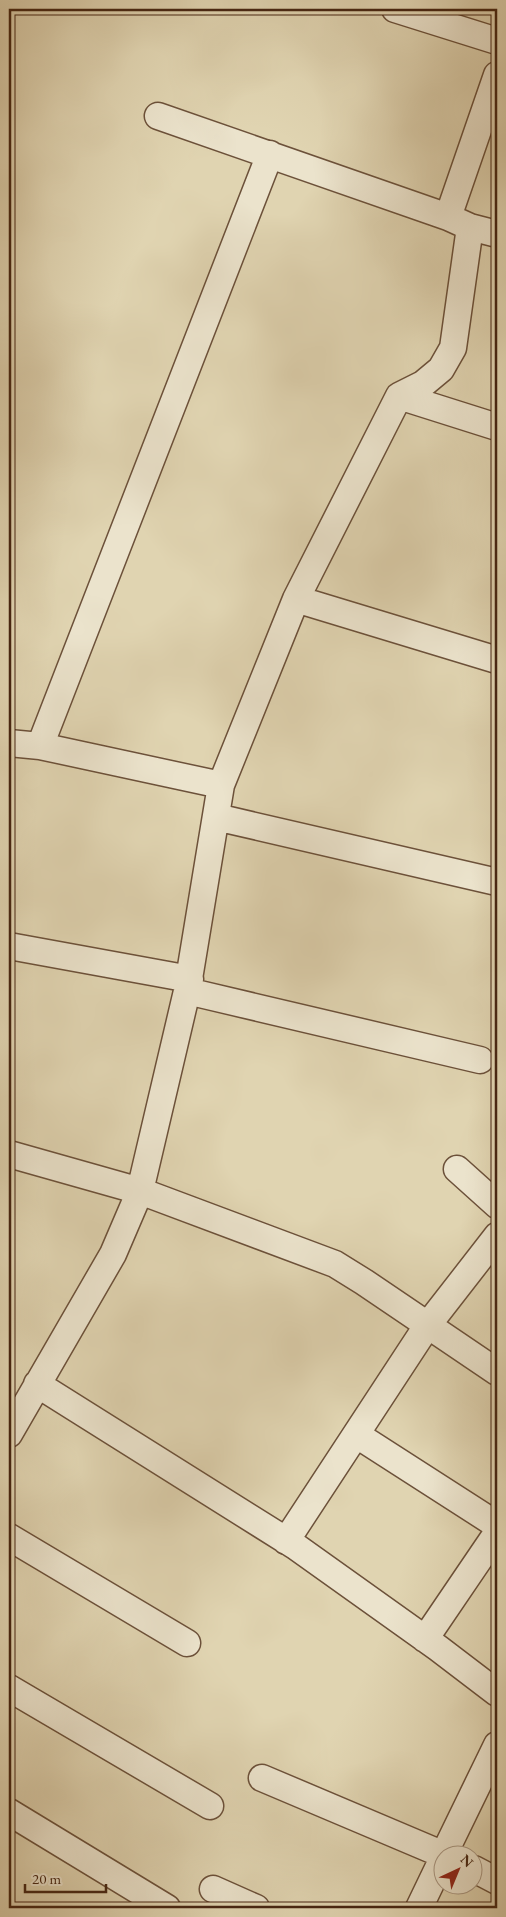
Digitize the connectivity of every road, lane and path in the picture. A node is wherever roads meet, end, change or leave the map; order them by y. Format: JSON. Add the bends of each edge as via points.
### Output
{"nodes":[{"id":1,"x":395,"y":9,"type":"edge"},
{"id":2,"x":497,"y":41,"type":"edge"},
{"id":3,"x":497,"y":75,"type":"edge"},
{"id":4,"x":158,"y":116,"type":"dead end"},
{"id":5,"x":270,"y":154,"type":"junction"},
{"id":6,"x":459,"y":222,"type":"junction"},
{"id":7,"x":497,"y":234,"type":"edge"},
{"id":8,"x":399,"y":396,"type":"junction"},
{"id":9,"x":497,"y":427,"type":"edge"},
{"id":10,"x":296,"y":599,"type":"junction"},
{"id":11,"x":497,"y":660,"type":"edge"},
{"id":12,"x":9,"y":744,"type":"edge"},
{"id":13,"x":40,"y":746,"type":"junction"},
{"id":14,"x":221,"y":786,"type":"junction"},
{"id":15,"x":216,"y":817,"type":"junction"},
{"id":16,"x":497,"y":882,"type":"edge"},
{"id":17,"x":9,"y":946,"type":"edge"},
{"id":18,"x":188,"y":985,"type":"junction"},
{"id":19,"x":480,"y":1060,"type":"dead end"},
{"id":20,"x":9,"y":1154,"type":"edge"},
{"id":21,"x":457,"y":1169,"type":"dead end"},
{"id":22,"x":140,"y":1191,"type":"junction"},
{"id":23,"x":497,"y":1205,"type":"edge"},
{"id":24,"x":497,"y":1236,"type":"edge"},
{"id":25,"x":427,"y":1326,"type":"junction"},
{"id":26,"x":497,"y":1372,"type":"edge"},
{"id":27,"x":37,"y":1384,"type":"junction"},
{"id":28,"x":9,"y":1434,"type":"edge"},
{"id":29,"x":357,"y":1435,"type":"junction"},
{"id":30,"x":497,"y":1525,"type":"edge"},
{"id":31,"x":497,"y":1533,"type":"edge"},
{"id":32,"x":9,"y":1536,"type":"edge"},
{"id":33,"x":286,"y":1541,"type":"junction"},
{"id":34,"x":424,"y":1639,"type":"junction"},
{"id":35,"x":187,"y":1642,"type":"dead end"},
{"id":36,"x":9,"y":1688,"type":"edge"},
{"id":37,"x":497,"y":1693,"type":"edge"},
{"id":38,"x":497,"y":1745,"type":"edge"},
{"id":39,"x":262,"y":1778,"type":"dead end"},
{"id":40,"x":210,"y":1806,"type":"dead end"},
{"id":41,"x":9,"y":1812,"type":"edge"},
{"id":42,"x":449,"y":1844,"type":"edge"},
{"id":43,"x":434,"y":1851,"type":"edge"},
{"id":44,"x":484,"y":1874,"type":"edge"},
{"id":45,"x":434,"y":1876,"type":"edge"},
{"id":46,"x":497,"y":1881,"type":"edge"},
{"id":47,"x":213,"y":1889,"type":"dead end"},
{"id":48,"x":167,"y":1908,"type":"edge"},
{"id":49,"x":256,"y":1908,"type":"edge"},
{"id":50,"x":419,"y":1908,"type":"edge"}],
"edges":[{"from":1,"to":2,"type":"street"},
{"from":3,"to":6,"type":"street"},
{"from":4,"to":5,"type":"street"},
{"from":5,"to":6,"type":"street"},
{"from":5,"to":13,"type":"street"},
{"from":6,"to":7,"type":"street"},
{"from":6,"to":8,"type":"street","via":[[453,348],[441,369],[423,384]]},
{"from":8,"to":9,"type":"street"},
{"from":8,"to":10,"type":"street"},
{"from":10,"to":11,"type":"street"},
{"from":10,"to":14,"type":"street"},
{"from":12,"to":13,"type":"street"},
{"from":13,"to":14,"type":"street"},
{"from":14,"to":15,"type":"street"},
{"from":15,"to":16,"type":"street"},
{"from":15,"to":18,"type":"street"},
{"from":17,"to":18,"type":"street"},
{"from":18,"to":19,"type":"street"},
{"from":18,"to":22,"type":"street"},
{"from":20,"to":22,"type":"street"},
{"from":21,"to":23,"type":"street"},
{"from":22,"to":25,"type":"street","via":[[335,1264]]},
{"from":22,"to":27,"type":"street","via":[[113,1254]]},
{"from":24,"to":25,"type":"street"},
{"from":25,"to":26,"type":"street"},
{"from":25,"to":29,"type":"street"},
{"from":27,"to":28,"type":"street"},
{"from":27,"to":33,"type":"street"},
{"from":29,"to":30,"type":"street"},
{"from":29,"to":33,"type":"street"},
{"from":31,"to":34,"type":"street"},
{"from":32,"to":35,"type":"street"},
{"from":33,"to":34,"type":"street"},
{"from":34,"to":37,"type":"street"},
{"from":36,"to":40,"type":"street"},
{"from":38,"to":42,"type":"street"},
{"from":39,"to":43,"type":"street"},
{"from":41,"to":48,"type":"street"},
{"from":44,"to":46,"type":"street"},
{"from":45,"to":50,"type":"street"},
{"from":47,"to":49,"type":"street"}]}
